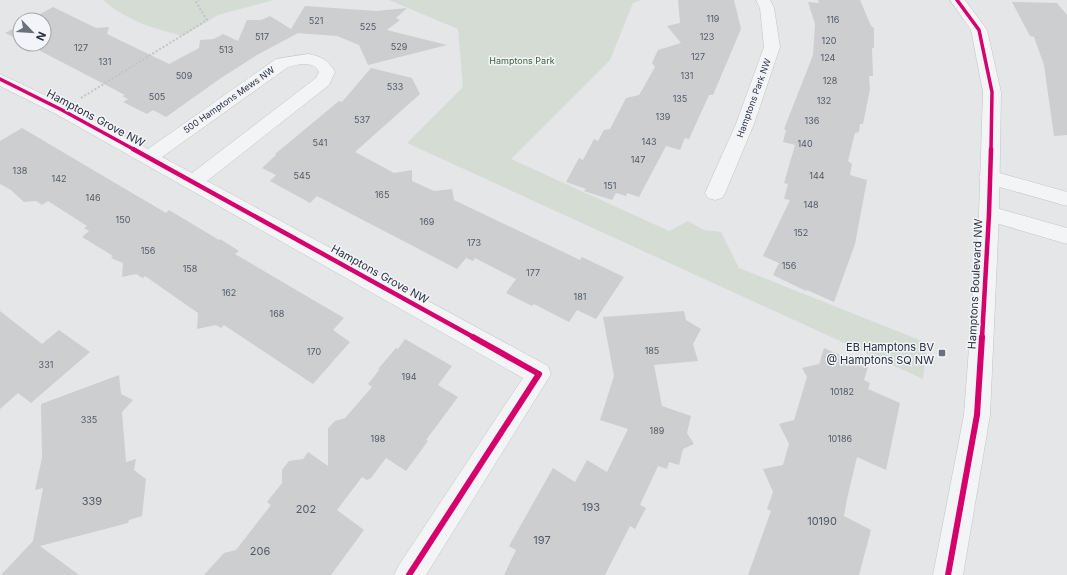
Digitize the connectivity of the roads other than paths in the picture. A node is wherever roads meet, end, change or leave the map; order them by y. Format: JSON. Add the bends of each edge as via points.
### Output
{"nodes":[{"id":1,"x":763,"y":0,"type":"edge"},
{"id":2,"x":957,"y":0,"type":"edge"},
{"id":3,"x":0,"y":79,"type":"edge"},
{"id":4,"x":148,"y":158,"type":"junction"},
{"id":5,"x":989,"y":177,"type":"junction"},
{"id":6,"x":193,"y":182,"type":"junction"},
{"id":7,"x":715,"y":193,"type":"dead end"},
{"id":8,"x":1067,"y":199,"type":"edge"},
{"id":9,"x":989,"y":214,"type":"junction"},
{"id":10,"x":1067,"y":236,"type":"edge"},
{"id":11,"x":409,"y":575,"type":"edge"},
{"id":12,"x":948,"y":575,"type":"edge"}],
"edges":[{"from":1,"to":7,"type":"street","name":"Hamptons Park NW","via":[[767,8],[772,47],[745,124]]},
{"from":2,"to":5,"type":"street","name":"Hamptons Boulevard NW","via":[[979,30],[992,92]]},
{"from":3,"to":4,"type":"street","name":"Hamptons Grove NW"},
{"from":4,"to":6,"type":"street","name":"Hamptons Grove NW"},
{"from":4,"to":6,"type":"street","name":"500 Hamptons Mews NW","via":[[282,63],[309,59],[318,61],[325,67],[327,72],[323,81]]},
{"from":5,"to":8,"type":"street"},
{"from":5,"to":9,"type":"street","name":"Hamptons Boulevard NW"},
{"from":6,"to":11,"type":"street","name":"Hamptons Grove NW","via":[[539,374]]},
{"from":9,"to":10,"type":"street"},
{"from":9,"to":12,"type":"street","name":"Hamptons Boulevard NW","via":[[978,415]]}]}
